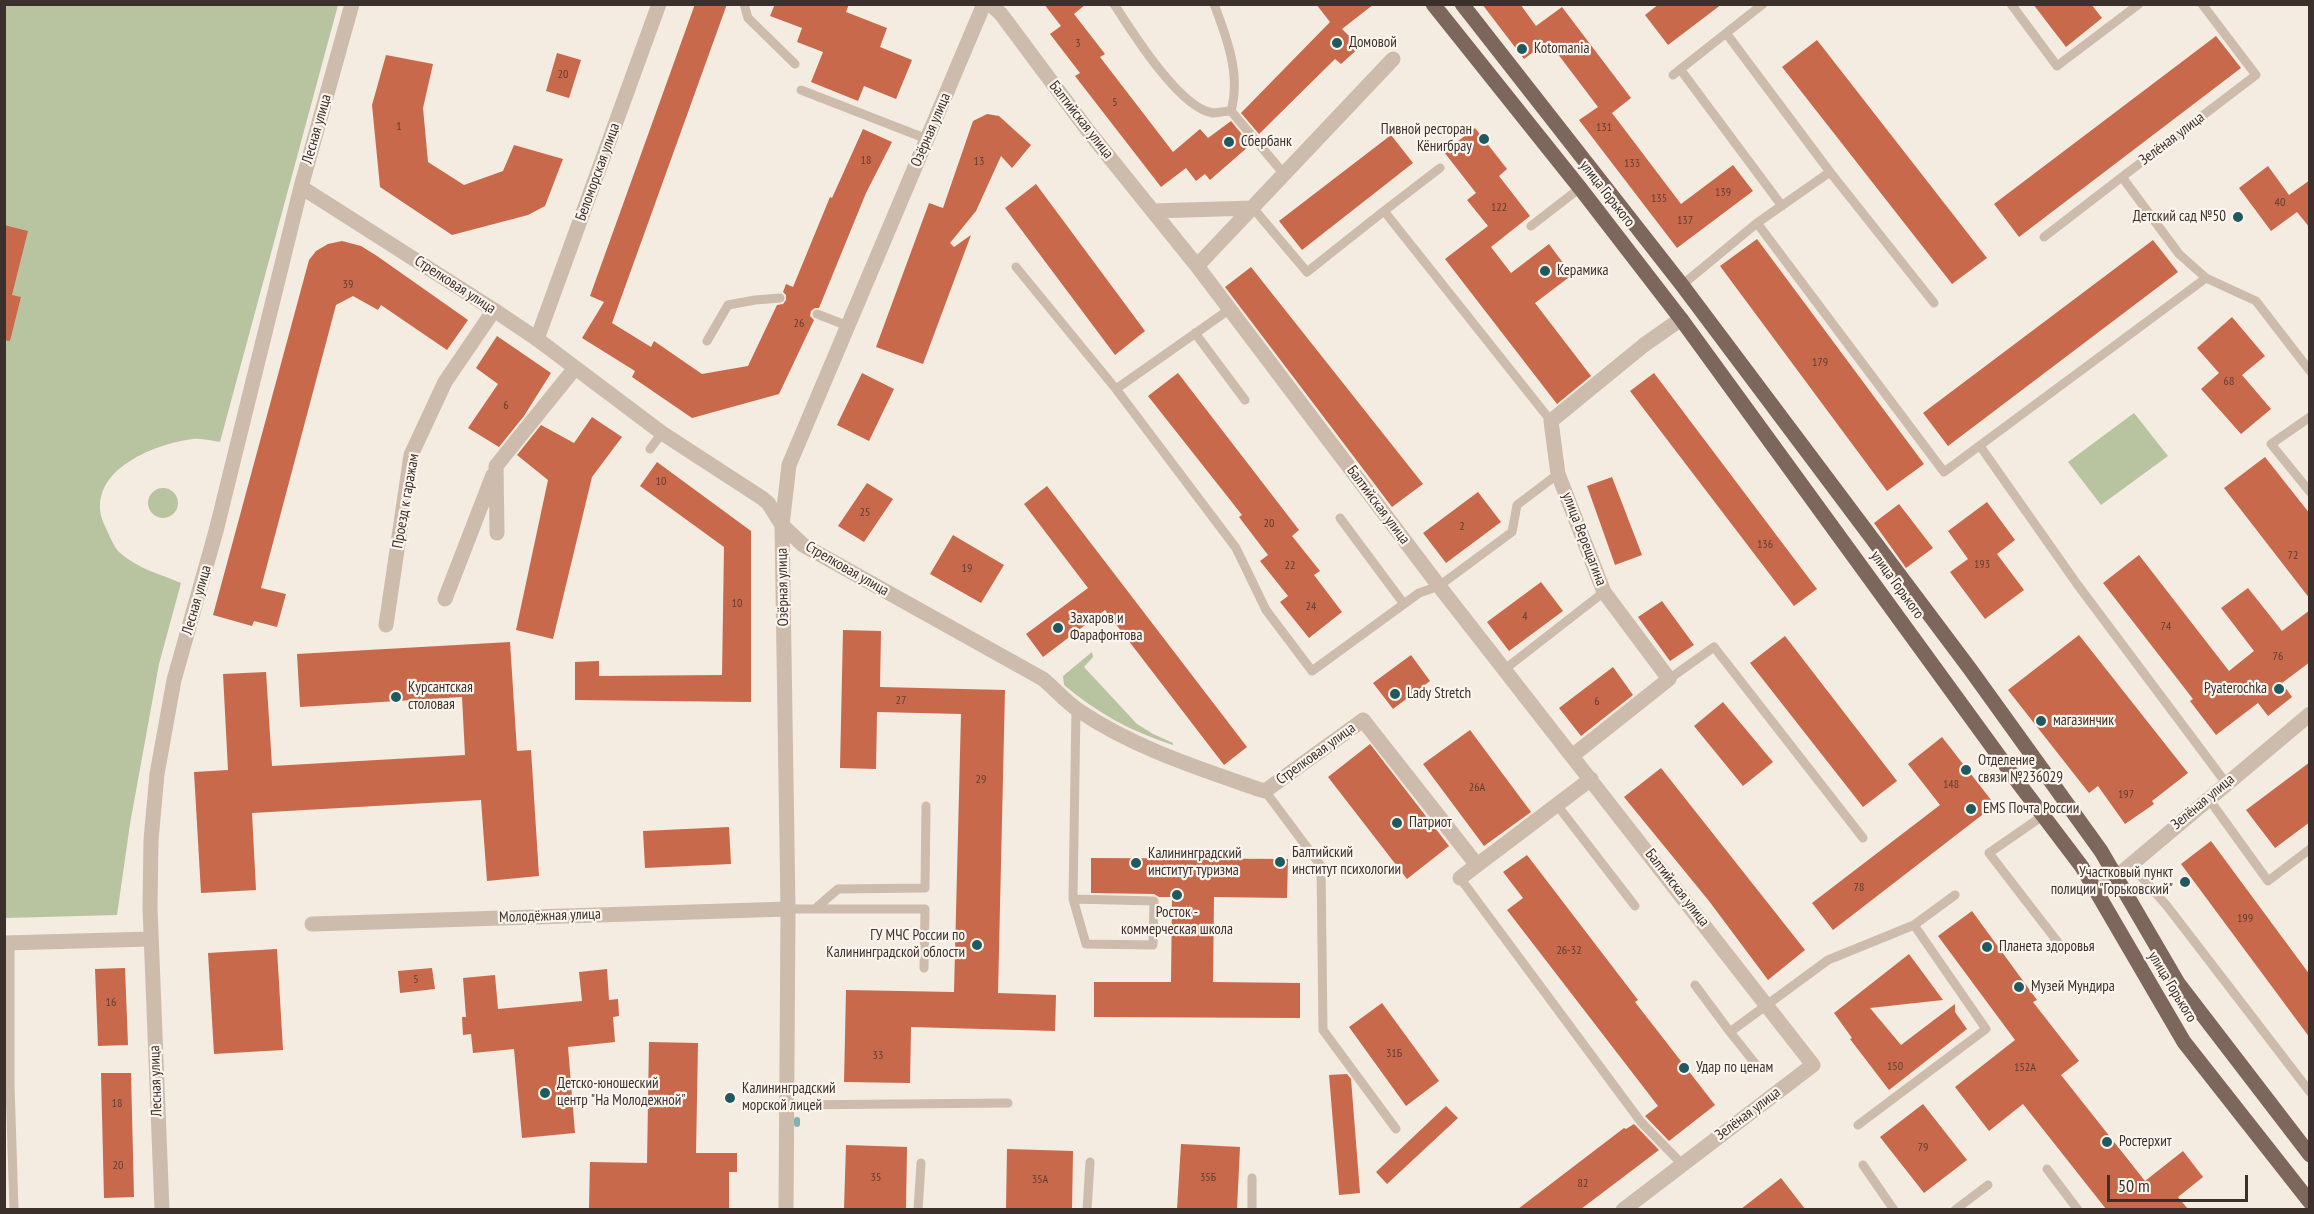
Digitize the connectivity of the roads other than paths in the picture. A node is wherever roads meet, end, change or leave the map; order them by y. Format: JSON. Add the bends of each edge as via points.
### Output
{"nodes":[{"id":1,"x":352,"y":4,"type":"edge"},
{"id":2,"x":659,"y":4,"type":"edge"},
{"id":3,"x":744,"y":4,"type":"edge"},
{"id":4,"x":984,"y":4,"type":"edge"},
{"id":5,"x":990,"y":4,"type":"edge"},
{"id":6,"x":1114,"y":4,"type":"edge"},
{"id":7,"x":1214,"y":4,"type":"edge"},
{"id":8,"x":1432,"y":4,"type":"edge"},
{"id":9,"x":1462,"y":4,"type":"edge"},
{"id":10,"x":1763,"y":4,"type":"edge"},
{"id":11,"x":2011,"y":4,"type":"edge"},
{"id":12,"x":2139,"y":4,"type":"edge"},
{"id":13,"x":2202,"y":4,"type":"edge"},
{"id":14,"x":1726,"y":33,"type":"junction"},
{"id":15,"x":1393,"y":59,"type":"dead end"},
{"id":16,"x":795,"y":64,"type":"dead end"},
{"id":17,"x":801,"y":90,"type":"dead end"},
{"id":18,"x":1231,"y":111,"type":"junction"},
{"id":19,"x":927,"y":139,"type":"junction"},
{"id":20,"x":1440,"y":168,"type":"dead end"},
{"id":21,"x":1830,"y":172,"type":"junction"},
{"id":22,"x":1284,"y":174,"type":"junction"},
{"id":23,"x":2122,"y":177,"type":"junction"},
{"id":24,"x":301,"y":187,"type":"junction"},
{"id":25,"x":1580,"y":188,"type":"junction"},
{"id":26,"x":1782,"y":206,"type":"junction"},
{"id":27,"x":1253,"y":208,"type":"junction"},
{"id":28,"x":1154,"y":211,"type":"junction"},
{"id":29,"x":1384,"y":211,"type":"junction"},
{"id":30,"x":1757,"y":223,"type":"junction"},
{"id":31,"x":1531,"y":226,"type":"dead end"},
{"id":32,"x":2044,"y":237,"type":"dead end"},
{"id":33,"x":1197,"y":266,"type":"junction"},
{"id":34,"x":1016,"y":267,"type":"dead end"},
{"id":35,"x":2206,"y":278,"type":"junction"},
{"id":36,"x":1682,"y":285,"type":"junction"},
{"id":37,"x":780,"y":298,"type":"dead end"},
{"id":38,"x":1934,"y":303,"type":"dead end"},
{"id":39,"x":1230,"y":309,"type":"junction"},
{"id":40,"x":494,"y":310,"type":"junction"},
{"id":41,"x":817,"y":314,"type":"dead end"},
{"id":42,"x":1681,"y":318,"type":"junction"},
{"id":43,"x":848,"y":326,"type":"junction"},
{"id":44,"x":1196,"y":333,"type":"junction"},
{"id":45,"x":537,"y":339,"type":"junction"},
{"id":46,"x":707,"y":341,"type":"dead end"},
{"id":47,"x":575,"y":368,"type":"junction"},
{"id":48,"x":2310,"y":371,"type":"edge"},
{"id":49,"x":1116,"y":389,"type":"junction"},
{"id":50,"x":1245,"y":400,"type":"dead end"},
{"id":51,"x":2310,"y":417,"type":"edge"},
{"id":52,"x":1551,"y":421,"type":"junction"},
{"id":53,"x":662,"y":433,"type":"junction"},
{"id":54,"x":1980,"y":446,"type":"junction"},
{"id":55,"x":650,"y":449,"type":"dead end"},
{"id":56,"x":496,"y":466,"type":"junction"},
{"id":57,"x":1558,"y":474,"type":"junction"},
{"id":58,"x":2310,"y":492,"type":"edge"},
{"id":59,"x":1340,"y":518,"type":"dead end"},
{"id":60,"x":782,"y":525,"type":"junction"},
{"id":61,"x":497,"y":533,"type":"dead end"},
{"id":62,"x":1438,"y":586,"type":"junction"},
{"id":63,"x":1604,"y":592,"type":"junction"},
{"id":64,"x":445,"y":599,"type":"dead end"},
{"id":65,"x":1404,"y":604,"type":"junction"},
{"id":66,"x":386,"y":625,"type":"dead end"},
{"id":67,"x":1504,"y":669,"type":"junction"},
{"id":68,"x":1669,"y":679,"type":"junction"},
{"id":69,"x":1076,"y":709,"type":"junction"},
{"id":70,"x":2310,"y":714,"type":"edge"},
{"id":71,"x":1572,"y":756,"type":"junction"},
{"id":72,"x":1591,"y":779,"type":"junction"},
{"id":73,"x":2226,"y":783,"type":"junction"},
{"id":74,"x":1265,"y":791,"type":"junction"},
{"id":75,"x":2208,"y":798,"type":"junction"},
{"id":76,"x":1557,"y":805,"type":"junction"},
{"id":77,"x":926,"y":806,"type":"dead end"},
{"id":78,"x":2044,"y":815,"type":"junction"},
{"id":79,"x":1863,"y":838,"type":"dead end"},
{"id":80,"x":2310,"y":849,"type":"edge"},
{"id":81,"x":2130,"y":864,"type":"junction"},
{"id":82,"x":1478,"y":865,"type":"junction"},
{"id":83,"x":1460,"y":878,"type":"joint"},
{"id":84,"x":2115,"y":878,"type":"junction"},
{"id":85,"x":2097,"y":891,"type":"junction"},
{"id":86,"x":1955,"y":895,"type":"dead end"},
{"id":87,"x":1073,"y":899,"type":"junction"},
{"id":88,"x":1635,"y":906,"type":"dead end"},
{"id":89,"x":816,"y":908,"type":"junction"},
{"id":90,"x":788,"y":909,"type":"junction"},
{"id":91,"x":312,"y":924,"type":"dead end"},
{"id":92,"x":1914,"y":925,"type":"junction"},
{"id":93,"x":151,"y":939,"type":"junction"},
{"id":94,"x":7,"y":943,"type":"edge"},
{"id":95,"x":2060,"y":945,"type":"dead end"},
{"id":96,"x":924,"y":968,"type":"dead end"},
{"id":97,"x":1695,"y":985,"type":"dead end"},
{"id":98,"x":1767,"y":1004,"type":"junction"},
{"id":99,"x":1730,"y":1032,"type":"junction"},
{"id":100,"x":1758,"y":1067,"type":"dead end"},
{"id":101,"x":2310,"y":1092,"type":"edge"},
{"id":102,"x":1008,"y":1103,"type":"dead end"},
{"id":103,"x":788,"y":1105,"type":"junction"},
{"id":104,"x":1858,"y":1125,"type":"dead end"},
{"id":105,"x":1396,"y":1129,"type":"dead end"},
{"id":106,"x":2310,"y":1155,"type":"edge"},
{"id":107,"x":1090,"y":1162,"type":"dead end"},
{"id":108,"x":921,"y":1163,"type":"dead end"},
{"id":109,"x":1682,"y":1164,"type":"junction"},
{"id":110,"x":1863,"y":1165,"type":"dead end"},
{"id":111,"x":2047,"y":1169,"type":"dead end"},
{"id":112,"x":1252,"y":1178,"type":"dead end"},
{"id":113,"x":1988,"y":1185,"type":"dead end"},
{"id":114,"x":2310,"y":1202,"type":"edge"},
{"id":115,"x":14,"y":1209,"type":"edge"},
{"id":116,"x":162,"y":1209,"type":"edge"},
{"id":117,"x":786,"y":1209,"type":"edge"},
{"id":118,"x":918,"y":1209,"type":"edge"},
{"id":119,"x":1088,"y":1209,"type":"edge"},
{"id":120,"x":1252,"y":1209,"type":"edge"},
{"id":121,"x":1623,"y":1209,"type":"edge"},
{"id":122,"x":1894,"y":1209,"type":"edge"},
{"id":123,"x":1955,"y":1209,"type":"edge"},
{"id":124,"x":2078,"y":1209,"type":"edge"}],
"edges":[{"from":1,"to":24,"type":"street","name":"Лесная улица"},
{"from":2,"to":45,"type":"street","name":"Беломорская улица"},
{"from":3,"to":16,"type":"lane","via":[[748,18]]},
{"from":4,"to":19,"type":"street","name":"Озёрная улица"},
{"from":5,"to":28,"type":"street","name":"Балтийская улица"},
{"from":6,"to":18,"type":"lane","via":[[1166,78],[1188,102],[1212,113]]},
{"from":7,"to":18,"type":"lane","via":[[1234,68],[1236,94]]},
{"from":8,"to":25,"type":"main road","name":"улица Горького"},
{"from":9,"to":36,"type":"main road","name":"улица Горького"},
{"from":10,"to":14,"type":"lane"},
{"from":11,"to":12,"type":"lane","via":[[2057,66]]},
{"from":13,"to":23,"type":"lane","name":"Зелёная улица","via":[[2256,75]]},
{"from":14,"to":21,"type":"lane"},
{"from":14,"to":26,"type":"lane","via":[[1676,72]]},
{"from":15,"to":22,"type":"street"},
{"from":17,"to":19,"type":"lane"},
{"from":18,"to":22,"type":"lane"},
{"from":19,"to":43,"type":"street","name":"Озёрная улица"},
{"from":20,"to":29,"type":"lane"},
{"from":21,"to":26,"type":"lane"},
{"from":21,"to":38,"type":"lane"},
{"from":22,"to":27,"type":"street"},
{"from":23,"to":32,"type":"lane"},
{"from":23,"to":35,"type":"lane","via":[[2179,254]]},
{"from":24,"to":40,"type":"street","name":"Стрелковая улица"},
{"from":24,"to":93,"type":"street","name":"Лесная улица","via":[[216,531],[174,680],[157,774],[151,840]]},
{"from":25,"to":31,"type":"lane"},
{"from":25,"to":42,"type":"main road","name":"улица Горького"},
{"from":26,"to":30,"type":"lane"},
{"from":27,"to":28,"type":"street"},
{"from":27,"to":29,"type":"lane","via":[[1307,272]]},
{"from":27,"to":33,"type":"street"},
{"from":28,"to":33,"type":"street","name":"Балтийская улица"},
{"from":29,"to":52,"type":"lane"},
{"from":30,"to":36,"type":"lane"},
{"from":30,"to":54,"type":"lane","via":[[1944,472]]},
{"from":33,"to":39,"type":"street","name":"Балтийская улица"},
{"from":34,"to":49,"type":"lane"},
{"from":35,"to":48,"type":"lane","via":[[2256,301]]},
{"from":35,"to":54,"type":"lane"},
{"from":36,"to":84,"type":"main road","name":"улица Горького","via":[[1970,669],[2101,851]]},
{"from":37,"to":46,"type":"lane","via":[[728,305]]},
{"from":39,"to":44,"type":"lane"},
{"from":39,"to":62,"type":"street","name":"Балтийская улица"},
{"from":40,"to":45,"type":"street","name":"Стрелковая улица"},
{"from":40,"to":66,"type":"street","name":"Проезд к гаражам","via":[[445,382],[411,455]]},
{"from":41,"to":43,"type":"lane"},
{"from":42,"to":52,"type":"street"},
{"from":42,"to":78,"type":"main road","name":"улица Горького"},
{"from":43,"to":60,"type":"street","name":"Озёрная улица","via":[[789,465]]},
{"from":44,"to":49,"type":"lane"},
{"from":44,"to":50,"type":"lane"},
{"from":45,"to":47,"type":"street","name":"Стрелковая улица"},
{"from":47,"to":53,"type":"street","name":"Стрелковая улица"},
{"from":47,"to":56,"type":"street"},
{"from":49,"to":65,"type":"lane","via":[[1236,548],[1266,610],[1312,672]]},
{"from":51,"to":58,"type":"lane","via":[[2271,444]]},
{"from":52,"to":57,"type":"street","name":"улица Верещагина"},
{"from":53,"to":55,"type":"lane"},
{"from":53,"to":60,"type":"street","name":"Стрелковая улица","via":[[762,498]]},
{"from":54,"to":73,"type":"lane","via":[[2077,584]]},
{"from":56,"to":61,"type":"street"},
{"from":56,"to":64,"type":"street"},
{"from":57,"to":62,"type":"lane","via":[[1517,505],[1512,532]]},
{"from":57,"to":63,"type":"street","name":"улица Верещагина"},
{"from":59,"to":65,"type":"lane"},
{"from":60,"to":69,"type":"street","name":"Стрелковая улица","via":[[803,545],[1043,679]]},
{"from":60,"to":90,"type":"street","name":"Озёрная улица"},
{"from":62,"to":65,"type":"lane"},
{"from":62,"to":67,"type":"street","name":"Балтийская улица"},
{"from":63,"to":67,"type":"lane"},
{"from":63,"to":68,"type":"street","name":"улица Верещагина"},
{"from":67,"to":71,"type":"street","name":"Балтийская улица"},
{"from":68,"to":71,"type":"street"},
{"from":68,"to":79,"type":"lane","via":[[1714,647]]},
{"from":69,"to":74,"type":"street","name":"Стрелковая улица","via":[[1111,731],[1184,763]]},
{"from":69,"to":87,"type":"lane"},
{"from":70,"to":73,"type":"street","name":"Зелёная улица"},
{"from":71,"to":72,"type":"street","name":"Балтийская улица"},
{"from":72,"to":76,"type":"street"},
{"from":72,"to":98,"type":"street","name":"Балтийская улица"},
{"from":73,"to":75,"type":"street","name":"Зелёная улица"},
{"from":74,"to":82,"type":"street","name":"Стрелковая улица","via":[[1363,720]]},
{"from":74,"to":105,"type":"lane","via":[[1321,866],[1323,1030]]},
{"from":75,"to":80,"type":"lane","via":[[2268,881]]},
{"from":75,"to":81,"type":"street","name":"Зелёная улица"},
{"from":76,"to":82,"type":"street"},
{"from":76,"to":88,"type":"lane"},
{"from":77,"to":89,"type":"lane","via":[[925,888],[838,889]]},
{"from":78,"to":85,"type":"main road","name":"улица Горького"},
{"from":78,"to":95,"type":"lane","via":[[1989,854]]},
{"from":81,"to":84,"type":"street","name":"Зелёная улица"},
{"from":81,"to":101,"type":"lane","via":[[2167,906]]},
{"from":82,"to":83,"type":"street"},
{"from":83,"to":109,"type":"lane","via":[[1641,1122]]},
{"from":84,"to":85,"type":"street","name":"Зелёная улица"},
{"from":84,"to":106,"type":"main road","name":"улица Горького","via":[[2178,983]]},
{"from":85,"to":114,"type":"main road","name":"улица Горького","via":[[2184,1042]]},
{"from":86,"to":92,"type":"lane"},
{"from":87,"to":87,"type":"lane","via":[[1086,944],[1153,945],[1154,901]]},
{"from":89,"to":90,"type":"lane"},
{"from":89,"to":96,"type":"lane","via":[[925,909]]},
{"from":90,"to":91,"type":"street","name":"Молодёжная улица"},
{"from":90,"to":103,"type":"street","name":"Озёрная улица"},
{"from":92,"to":98,"type":"lane","via":[[1828,960]]},
{"from":92,"to":104,"type":"lane","via":[[1986,1029]]},
{"from":93,"to":94,"type":"street"},
{"from":93,"to":116,"type":"street","name":"Лесная улица"},
{"from":94,"to":115,"type":"lane"},
{"from":97,"to":99,"type":"lane"},
{"from":98,"to":99,"type":"lane"},
{"from":98,"to":109,"type":"street","name":"Зелёная улица","via":[[1813,1065]]},
{"from":99,"to":100,"type":"lane"},
{"from":102,"to":103,"type":"lane"},
{"from":103,"to":117,"type":"street","name":"Озёрная улица"},
{"from":107,"to":119,"type":"lane"},
{"from":108,"to":118,"type":"lane"},
{"from":109,"to":121,"type":"street","name":"Зелёная улица"},
{"from":110,"to":122,"type":"lane"},
{"from":111,"to":124,"type":"lane"},
{"from":112,"to":120,"type":"lane"},
{"from":113,"to":123,"type":"lane"}]}
